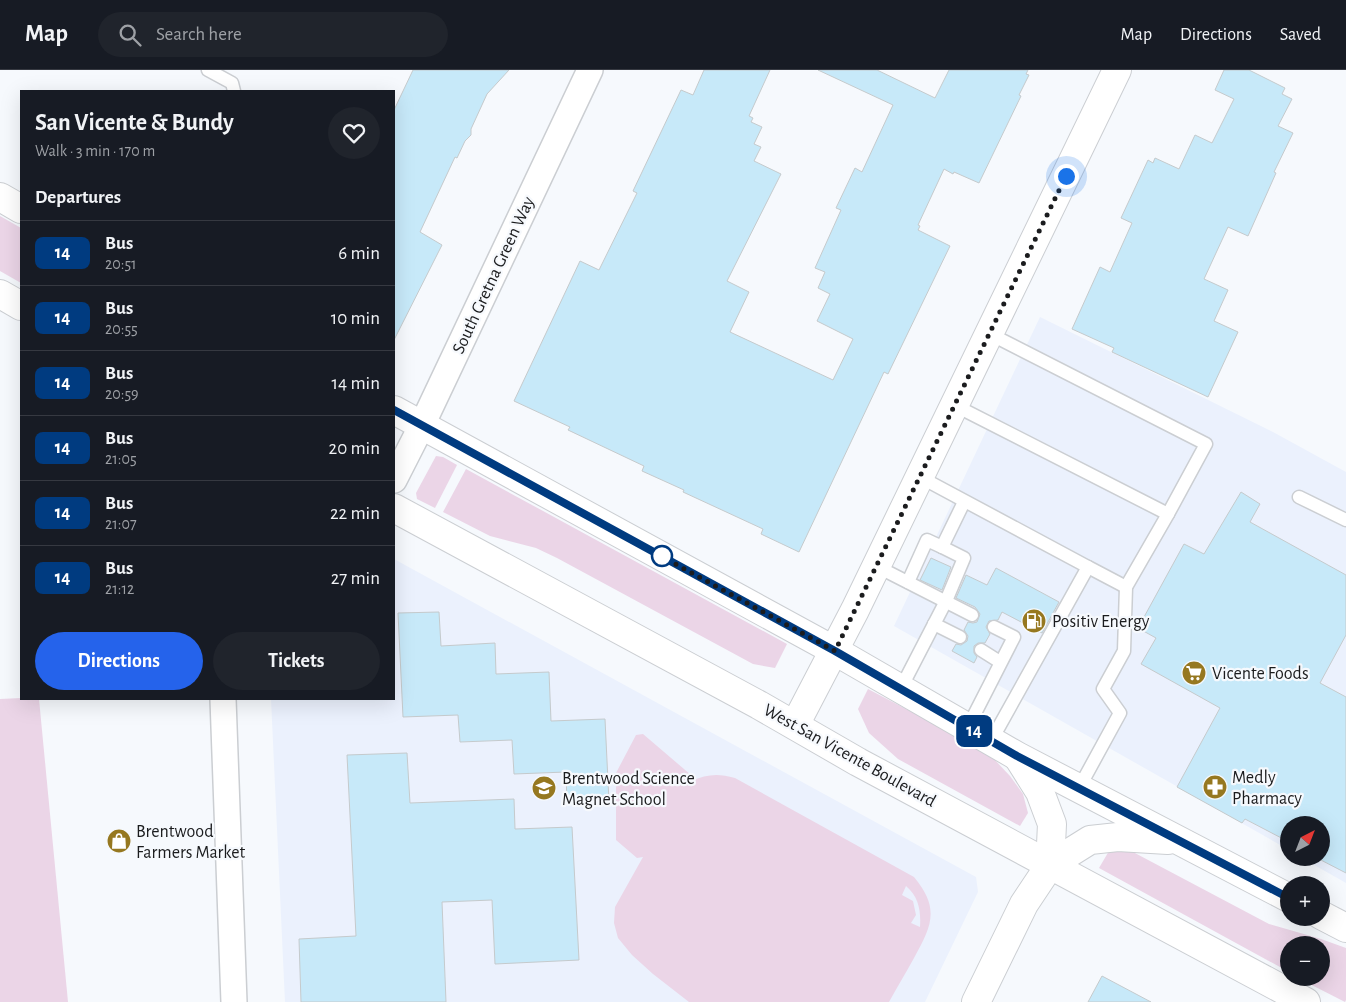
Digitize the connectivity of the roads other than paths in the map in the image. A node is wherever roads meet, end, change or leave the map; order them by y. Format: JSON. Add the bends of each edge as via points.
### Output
{"nodes":[{"id":1,"x":208,"y":70,"type":"edge"},
{"id":2,"x":590,"y":70,"type":"edge"},
{"id":3,"x":1117,"y":70,"type":"edge"},
{"id":4,"x":234,"y":90,"type":"edge"},
{"id":5,"x":0,"y":198,"type":"edge"},
{"id":6,"x":20,"y":208,"type":"edge"},
{"id":7,"x":0,"y":294,"type":"edge"},
{"id":8,"x":20,"y":305,"type":"edge"},
{"id":9,"x":990,"y":334,"type":"junction"},
{"id":10,"x":954,"y":406,"type":"junction"},
{"id":11,"x":395,"y":411,"type":"edge"},
{"id":12,"x":422,"y":425,"type":"junction"},
{"id":13,"x":920,"y":477,"type":"junction"},
{"id":14,"x":395,"y":478,"type":"edge"},
{"id":15,"x":1299,"y":496,"type":"dead end"},
{"id":16,"x":964,"y":502,"type":"junction"},
{"id":17,"x":395,"y":509,"type":"edge"},
{"id":18,"x":1168,"y":514,"type":"junction"},
{"id":19,"x":1346,"y":520,"type":"edge"},
{"id":20,"x":942,"y":547,"type":"junction"},
{"id":21,"x":876,"y":566,"type":"junction"},
{"id":22,"x":1088,"y":567,"type":"junction"},
{"id":23,"x":908,"y":582,"type":"junction"},
{"id":24,"x":1126,"y":587,"type":"junction"},
{"id":25,"x":946,"y":601,"type":"junction"},
{"id":26,"x":972,"y":614,"type":"dead end"},
{"id":27,"x":934,"y":624,"type":"junction"},
{"id":28,"x":994,"y":627,"type":"dead end"},
{"id":29,"x":960,"y":637,"type":"dead end"},
{"id":30,"x":981,"y":650,"type":"dead end"},
{"id":31,"x":835,"y":651,"type":"junction"},
{"id":32,"x":1000,"y":662,"type":"junction"},
{"id":33,"x":901,"y":688,"type":"junction"},
{"id":34,"x":224,"y":700,"type":"edge"},
{"id":35,"x":795,"y":725,"type":"junction"},
{"id":36,"x":968,"y":727,"type":"junction"},
{"id":37,"x":991,"y":741,"type":"junction"},
{"id":38,"x":1017,"y":756,"type":"junction"},
{"id":39,"x":1078,"y":788,"type":"junction"},
{"id":40,"x":1177,"y":841,"type":"junction"},
{"id":41,"x":1050,"y":865,"type":"junction"},
{"id":42,"x":1280,"y":893,"type":"edge"},
{"id":43,"x":1330,"y":920,"type":"edge"},
{"id":44,"x":1346,"y":928,"type":"edge"},
{"id":45,"x":234,"y":1002,"type":"edge"},
{"id":46,"x":976,"y":1002,"type":"edge"},
{"id":47,"x":1306,"y":1002,"type":"edge"}],
"edges":[{"from":1,"to":4,"type":"lane","via":[[232,83]]},
{"from":2,"to":12,"type":"street","name":"South Gretna Green Way"},
{"from":3,"to":9,"type":"main road"},
{"from":5,"to":6,"type":"main road"},
{"from":7,"to":8,"type":"main road"},
{"from":9,"to":10,"type":"main road"},
{"from":9,"to":18,"type":"lane","via":[[1206,444]]},
{"from":10,"to":13,"type":"main road"},
{"from":10,"to":18,"type":"lane"},
{"from":11,"to":12,"type":"main road"},
{"from":12,"to":14,"type":"street","name":"South Gretna Green Way"},
{"from":12,"to":31,"type":"main road"},
{"from":13,"to":16,"type":"lane"},
{"from":13,"to":21,"type":"main road"},
{"from":15,"to":19,"type":"lane"},
{"from":16,"to":20,"type":"lane"},
{"from":16,"to":22,"type":"lane"},
{"from":17,"to":35,"type":"main road","name":"West San Vicente Boulevard"},
{"from":18,"to":24,"type":"lane"},
{"from":20,"to":23,"type":"lane","via":[[927,540]]},
{"from":20,"to":25,"type":"lane","via":[[964,558]]},
{"from":21,"to":23,"type":"lane"},
{"from":21,"to":31,"type":"main road"},
{"from":22,"to":24,"type":"lane"},
{"from":22,"to":37,"type":"lane"},
{"from":23,"to":25,"type":"lane"},
{"from":24,"to":39,"type":"lane","via":[[1124,650],[1103,689],[1120,713]]},
{"from":25,"to":26,"type":"lane"},
{"from":25,"to":27,"type":"lane"},
{"from":27,"to":29,"type":"lane"},
{"from":27,"to":33,"type":"lane"},
{"from":28,"to":32,"type":"lane","via":[[1014,637]]},
{"from":30,"to":32,"type":"lane"},
{"from":31,"to":33,"type":"main road"},
{"from":31,"to":35,"type":"main road"},
{"from":32,"to":36,"type":"lane"},
{"from":33,"to":36,"type":"main road"},
{"from":34,"to":45,"type":"street"},
{"from":35,"to":41,"type":"main road","name":"West San Vicente Boulevard"},
{"from":36,"to":37,"type":"main road"},
{"from":37,"to":38,"type":"main road"},
{"from":38,"to":39,"type":"main road"},
{"from":38,"to":41,"type":"main road","via":[[1040,792],[1052,824]]},
{"from":39,"to":40,"type":"main road"},
{"from":40,"to":41,"type":"main road","via":[[1118,837],[1090,840]]},
{"from":40,"to":42,"type":"main road"},
{"from":41,"to":46,"type":"main road","via":[[1024,904]]},
{"from":41,"to":47,"type":"main road","name":"West San Vicente Boulevard"},
{"from":43,"to":44,"type":"main road"}]}
